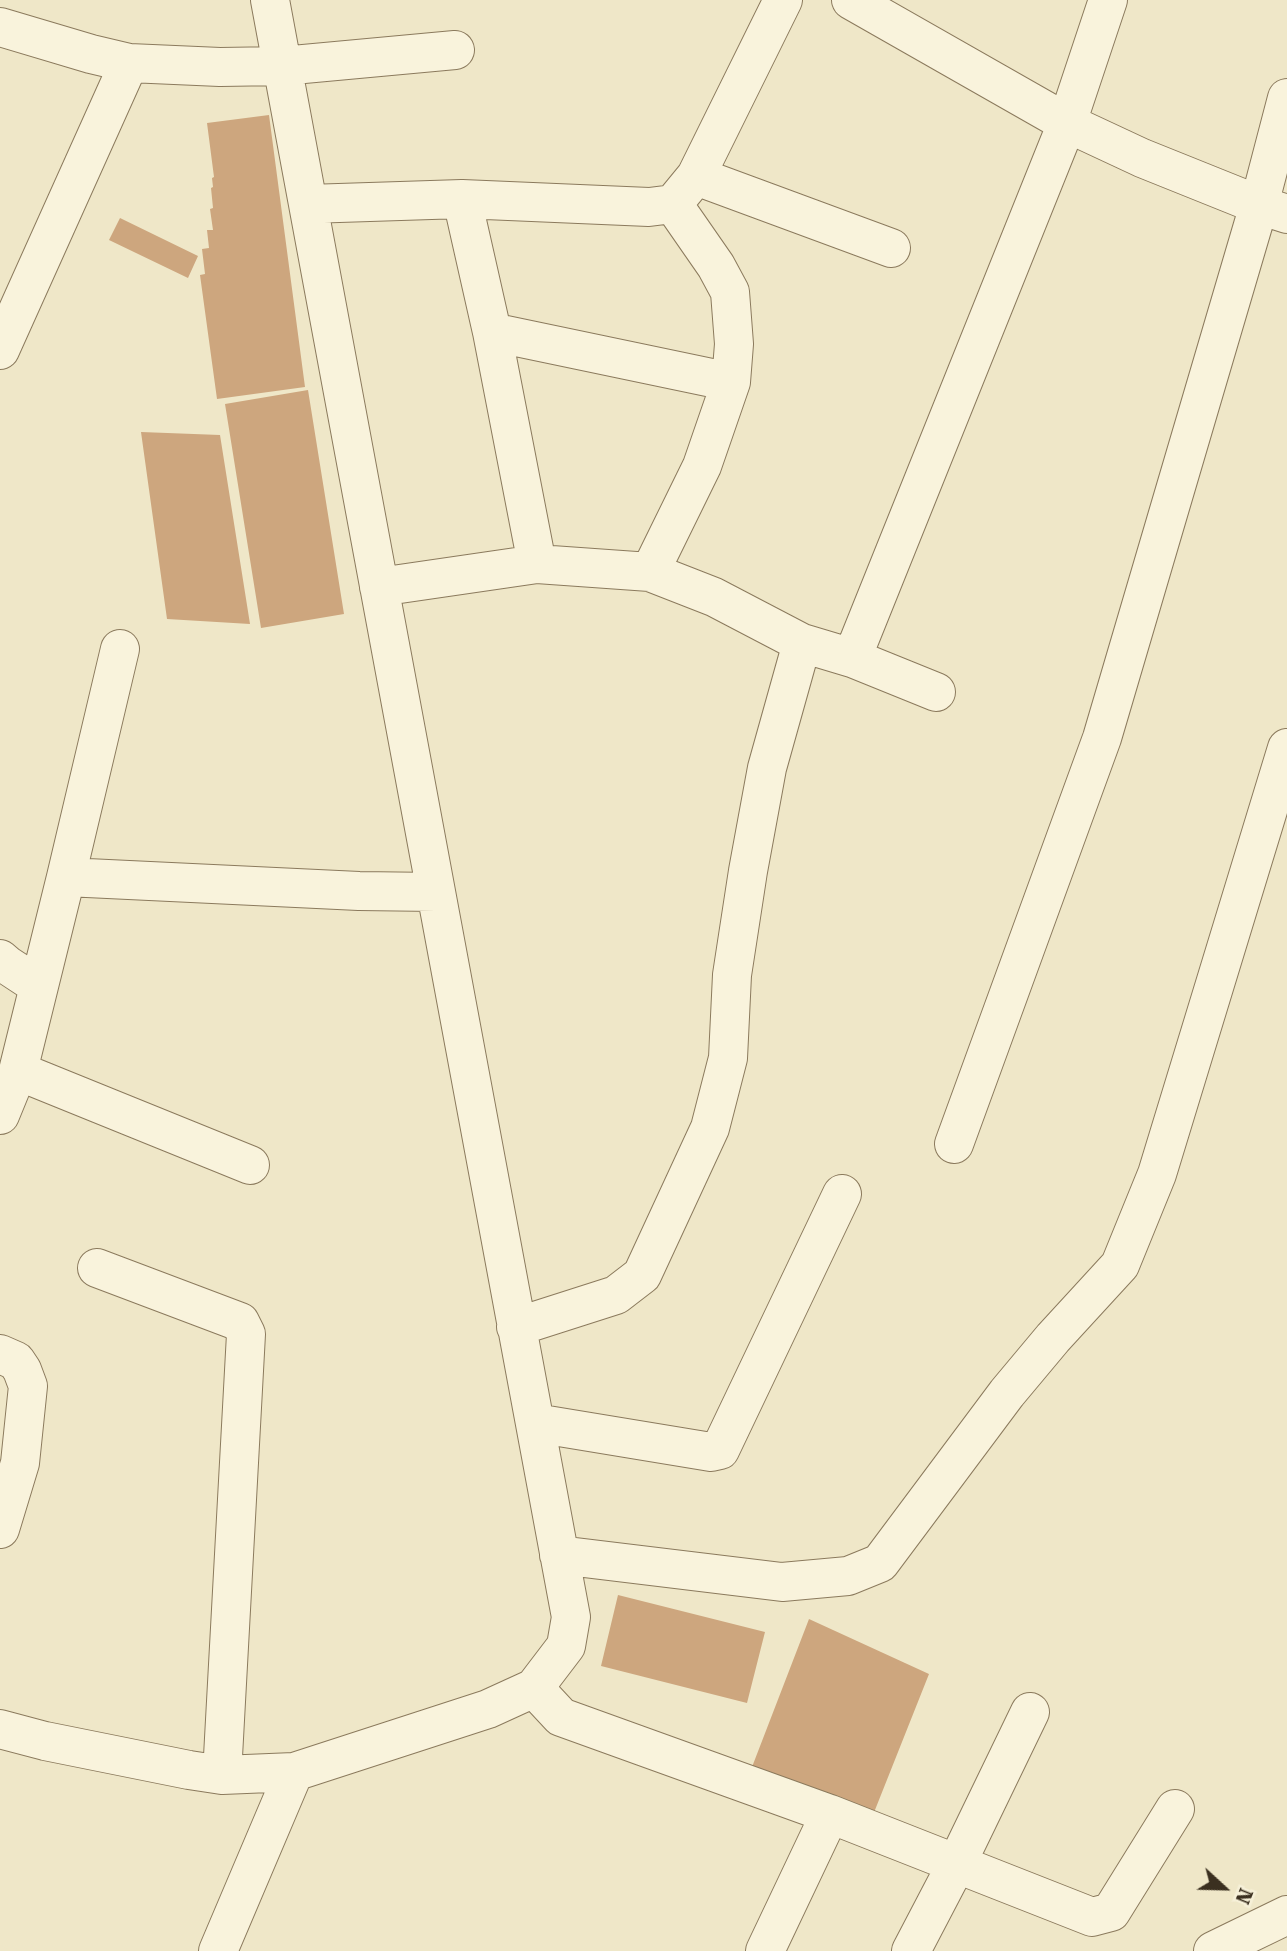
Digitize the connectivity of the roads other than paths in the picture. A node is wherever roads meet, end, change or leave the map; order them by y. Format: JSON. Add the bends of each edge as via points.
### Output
{"nodes":[{"id":1,"x":270,"y":0,"type":"edge"},
{"id":2,"x":783,"y":0,"type":"edge"},
{"id":3,"x":851,"y":0,"type":"edge"},
{"id":4,"x":1108,"y":0,"type":"edge"},
{"id":5,"x":0,"y":27,"type":"edge"},
{"id":6,"x":456,"y":50,"type":"dead end"},
{"id":7,"x":129,"y":63,"type":"junction"},
{"id":8,"x":282,"y":66,"type":"junction"},
{"id":9,"x":1287,"y":98,"type":"edge"},
{"id":10,"x":1067,"y":123,"type":"junction"},
{"id":11,"x":685,"y":190,"type":"junction"},
{"id":12,"x":462,"y":199,"type":"junction"},
{"id":13,"x":308,"y":204,"type":"junction"},
{"id":14,"x":1273,"y":210,"type":"edge"},
{"id":15,"x":891,"y":248,"type":"dead end"},
{"id":16,"x":492,"y":332,"type":"junction"},
{"id":17,"x":0,"y":350,"type":"edge"},
{"id":18,"x":731,"y":382,"type":"junction"},
{"id":19,"x":537,"y":564,"type":"junction"},
{"id":20,"x":650,"y":572,"type":"junction"},
{"id":21,"x":379,"y":587,"type":"junction"},
{"id":22,"x":802,"y":643,"type":"junction"},
{"id":23,"x":120,"y":649,"type":"dead end"},
{"id":24,"x":852,"y":658,"type":"junction"},
{"id":25,"x":936,"y":692,"type":"dead end"},
{"id":26,"x":1287,"y":748,"type":"edge"},
{"id":27,"x":66,"y":877,"type":"junction"},
{"id":28,"x":436,"y":892,"type":"junction"},
{"id":29,"x":0,"y":959,"type":"edge"},
{"id":30,"x":39,"y":986,"type":"junction"},
{"id":31,"x":18,"y":1071,"type":"junction"},
{"id":32,"x":0,"y":1115,"type":"edge"},
{"id":33,"x":954,"y":1144,"type":"dead end"},
{"id":34,"x":250,"y":1165,"type":"dead end"},
{"id":35,"x":842,"y":1194,"type":"dead end"},
{"id":36,"x":97,"y":1268,"type":"dead end"},
{"id":37,"x":516,"y":1327,"type":"junction"},
{"id":38,"x":0,"y":1353,"type":"edge"},
{"id":39,"x":535,"y":1423,"type":"junction"},
{"id":40,"x":0,"y":1529,"type":"edge"},
{"id":41,"x":559,"y":1555,"type":"junction"},
{"id":42,"x":534,"y":1688,"type":"junction"},
{"id":43,"x":1030,"y":1712,"type":"dead end"},
{"id":44,"x":0,"y":1729,"type":"edge"},
{"id":45,"x":294,"y":1772,"type":"junction"},
{"id":46,"x":222,"y":1774,"type":"junction"},
{"id":47,"x":1175,"y":1809,"type":"dead end"},
{"id":48,"x":830,"y":1814,"type":"junction"},
{"id":49,"x":957,"y":1863,"type":"junction"},
{"id":50,"x":1287,"y":1915,"type":"edge"},
{"id":51,"x":218,"y":1951,"type":"edge"},
{"id":52,"x":765,"y":1951,"type":"edge"},
{"id":53,"x":911,"y":1951,"type":"edge"},
{"id":54,"x":1213,"y":1951,"type":"edge"}],
"edges":[{"from":1,"to":8,"type":"street"},
{"from":2,"to":11,"type":"street"},
{"from":3,"to":10,"type":"street"},
{"from":4,"to":10,"type":"street"},
{"from":5,"to":7,"type":"street"},
{"from":6,"to":8,"type":"street"},
{"from":7,"to":8,"type":"street"},
{"from":7,"to":17,"type":"street"},
{"from":8,"to":13,"type":"street"},
{"from":9,"to":14,"type":"street"},
{"from":10,"to":14,"type":"street"},
{"from":10,"to":24,"type":"street"},
{"from":11,"to":12,"type":"street","via":[[649,207]]},
{"from":11,"to":15,"type":"street"},
{"from":11,"to":18,"type":"street","via":[[730,292]]},
{"from":12,"to":13,"type":"street"},
{"from":12,"to":16,"type":"street"},
{"from":13,"to":21,"type":"street"},
{"from":14,"to":33,"type":"street","via":[[1102,738]]},
{"from":16,"to":18,"type":"street"},
{"from":16,"to":19,"type":"street"},
{"from":18,"to":20,"type":"street","via":[[702,466]]},
{"from":19,"to":20,"type":"street"},
{"from":19,"to":21,"type":"street"},
{"from":20,"to":22,"type":"street","via":[[714,597]]},
{"from":21,"to":28,"type":"street"},
{"from":22,"to":24,"type":"street"},
{"from":22,"to":37,"type":"street","via":[[767,768],[732,975],[729,1058],[710,1128],[642,1275],[616,1295]]},
{"from":23,"to":27,"type":"street"},
{"from":24,"to":25,"type":"street"},
{"from":26,"to":41,"type":"street","via":[[1157,1174],[1120,1265],[1007,1393],[880,1563],[848,1576],[782,1582]]},
{"from":27,"to":28,"type":"street"},
{"from":27,"to":30,"type":"street"},
{"from":28,"to":37,"type":"street"},
{"from":29,"to":30,"type":"street"},
{"from":30,"to":31,"type":"street"},
{"from":31,"to":32,"type":"street"},
{"from":31,"to":34,"type":"street"},
{"from":35,"to":39,"type":"street","via":[[720,1450]]},
{"from":36,"to":46,"type":"street","via":[[240,1322],[246,1334]]},
{"from":37,"to":39,"type":"street"},
{"from":38,"to":40,"type":"street","via":[[16,1361],[28,1386],[20,1463]]},
{"from":39,"to":41,"type":"street"},
{"from":41,"to":42,"type":"street","via":[[571,1617],[566,1646]]},
{"from":42,"to":45,"type":"street","via":[[488,1709]]},
{"from":42,"to":48,"type":"street","via":[[561,1717]]},
{"from":43,"to":49,"type":"street"},
{"from":44,"to":46,"type":"street"},
{"from":45,"to":46,"type":"street"},
{"from":45,"to":51,"type":"street"},
{"from":47,"to":49,"type":"street","via":[[1111,1912],[1092,1917]]},
{"from":48,"to":49,"type":"street"},
{"from":48,"to":52,"type":"street"},
{"from":49,"to":53,"type":"street"},
{"from":50,"to":54,"type":"street"}]}
